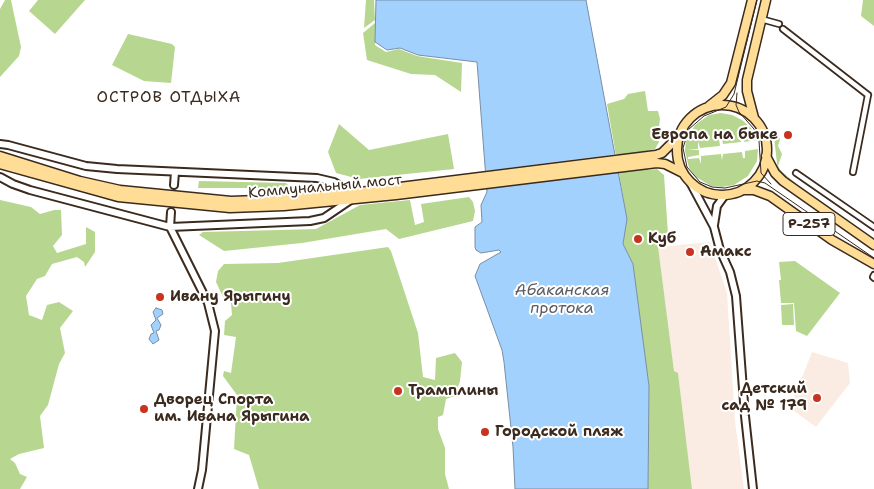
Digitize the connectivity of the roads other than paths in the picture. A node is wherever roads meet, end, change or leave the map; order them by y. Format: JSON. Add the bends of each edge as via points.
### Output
{"nodes":[{"id":1,"x":752,"y":0,"type":"edge"},
{"id":2,"x":766,"y":0,"type":"edge"},
{"id":3,"x":761,"y":19,"type":"junction"},
{"id":4,"x":779,"y":24,"type":"dead end"},
{"id":5,"x":783,"y":29,"type":"dead end"},
{"id":6,"x":874,"y":93,"type":"edge"},
{"id":7,"x":868,"y":95,"type":"junction"},
{"id":8,"x":707,"y":108,"type":"junction"},
{"id":9,"x":754,"y":118,"type":"junction"},
{"id":10,"x":679,"y":136,"type":"junction"},
{"id":11,"x":0,"y":144,"type":"edge"},
{"id":12,"x":0,"y":156,"type":"edge"},
{"id":13,"x":766,"y":156,"type":"junction"},
{"id":14,"x":656,"y":159,"type":"junction"},
{"id":15,"x":0,"y":164,"type":"edge"},
{"id":16,"x":175,"y":172,"type":"junction"},
{"id":17,"x":796,"y":172,"type":"dead end"},
{"id":18,"x":853,"y":172,"type":"dead end"},
{"id":19,"x":683,"y":173,"type":"junction"},
{"id":20,"x":0,"y":177,"type":"edge"},
{"id":21,"x":691,"y":184,"type":"junction"},
{"id":22,"x":174,"y":185,"type":"dead end"},
{"id":23,"x":742,"y":190,"type":"junction"},
{"id":24,"x":725,"y":195,"type":"junction"},
{"id":25,"x":352,"y":196,"type":"junction"},
{"id":26,"x":171,"y":212,"type":"dead end"},
{"id":27,"x":170,"y":227,"type":"junction"},
{"id":28,"x":714,"y":227,"type":"junction"},
{"id":29,"x":874,"y":227,"type":"edge"},
{"id":30,"x":874,"y":246,"type":"edge"},
{"id":31,"x":874,"y":264,"type":"edge"},
{"id":32,"x":200,"y":474,"type":"junction"},
{"id":33,"x":192,"y":489,"type":"edge"},
{"id":34,"x":198,"y":489,"type":"edge"},
{"id":35,"x":754,"y":489,"type":"edge"}],
"edges":[{"from":1,"to":8,"type":"highway","via":[[731,83],[723,95]]},
{"from":2,"to":3,"type":"highway"},
{"from":3,"to":4,"type":"street"},
{"from":3,"to":9,"type":"highway","via":[[747,80]]},
{"from":5,"to":7,"type":"street"},
{"from":6,"to":7,"type":"street"},
{"from":7,"to":18,"type":"street"},
{"from":8,"to":9,"type":"highway","via":[[732,106]]},
{"from":8,"to":10,"type":"highway","via":[[689,119]]},
{"from":9,"to":13,"type":"highway","number":"Р-257","via":[[766,140]]},
{"from":10,"to":14,"type":"highway"},
{"from":10,"to":19,"type":"highway","number":"Р-257","via":[[676,151]]},
{"from":11,"to":16,"type":"main road","via":[[86,166]]},
{"from":12,"to":25,"type":"highway","name":"Коммунальный мост","via":[[80,181],[170,196],[231,201]]},
{"from":13,"to":23,"type":"highway","number":"Р-257","via":[[759,176]]},
{"from":13,"to":30,"type":"highway","number":"Р-257","via":[[775,173],[784,181]]},
{"from":14,"to":19,"type":"highway"},
{"from":14,"to":25,"type":"highway","name":"Коммунальный мост"},
{"from":15,"to":25,"type":"highway","name":"Коммунальный мост","via":[[118,197],[151,201],[230,208],[284,206]]},
{"from":16,"to":22,"type":"main road"},
{"from":16,"to":25,"type":"main road","via":[[317,178],[334,182]]},
{"from":17,"to":29,"type":"street"},
{"from":19,"to":21,"type":"highway","number":"Р-257"},
{"from":20,"to":27,"type":"main road","via":[[30,190]]},
{"from":21,"to":24,"type":"highway","number":"Р-257","via":[[709,194]]},
{"from":21,"to":28,"type":"main road"},
{"from":23,"to":24,"type":"highway","number":"Р-257"},
{"from":23,"to":31,"type":"highway","number":"Р-257","via":[[754,190],[770,196],[832,240]]},
{"from":24,"to":28,"type":"main road","via":[[717,206]]},
{"from":25,"to":27,"type":"main road","via":[[324,218],[316,220]]},
{"from":26,"to":27,"type":"main road"},
{"from":27,"to":32,"type":"main road","via":[[208,303],[215,331]]},
{"from":28,"to":35,"type":"main road","via":[[736,296]]},
{"from":32,"to":33,"type":"main road"},
{"from":32,"to":34,"type":"main road"}]}
